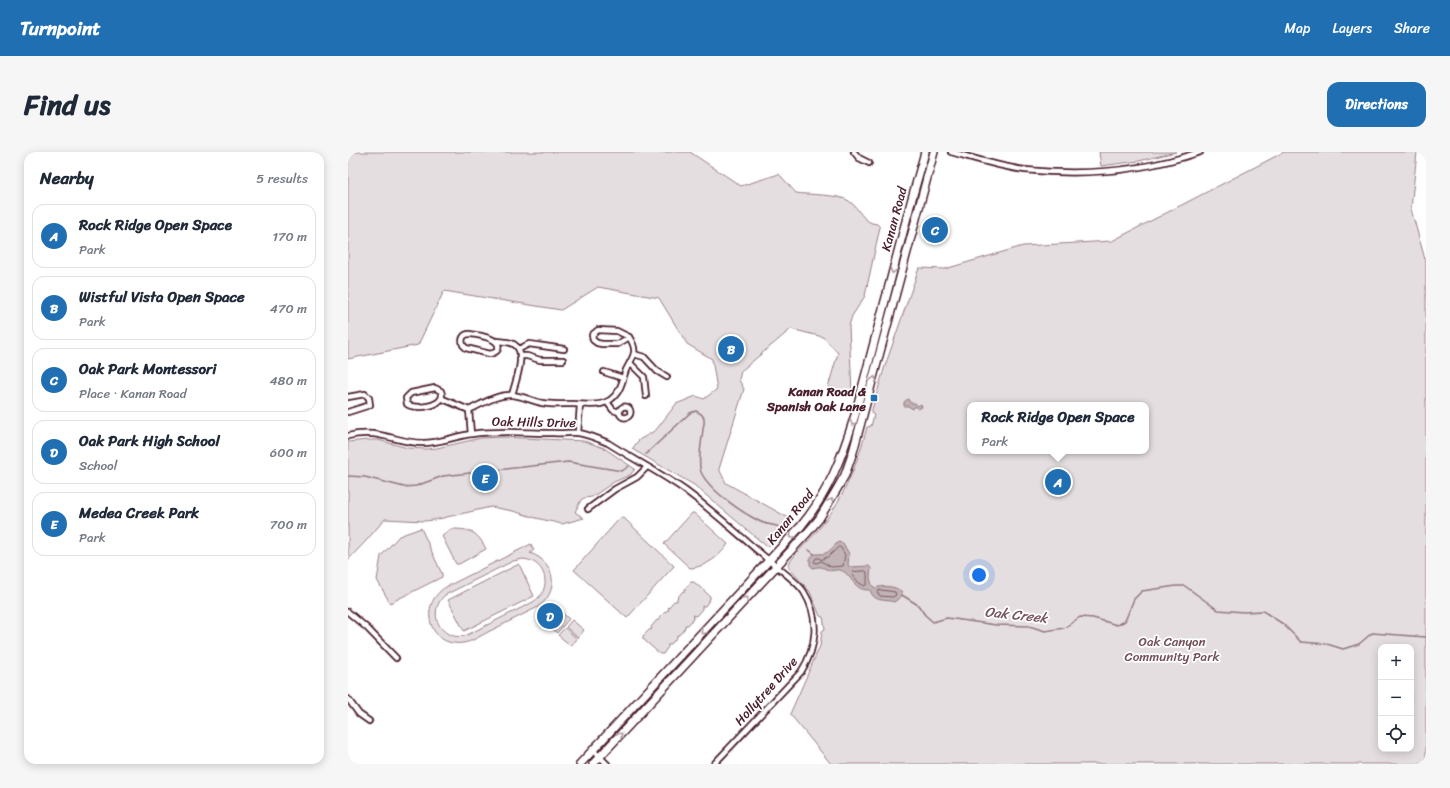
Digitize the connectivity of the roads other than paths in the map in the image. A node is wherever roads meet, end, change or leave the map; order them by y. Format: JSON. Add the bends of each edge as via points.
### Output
{"nodes":[{"id":1,"x":854,"y":152,"type":"edge"},
{"id":2,"x":925,"y":152,"type":"edge"},
{"id":3,"x":934,"y":152,"type":"edge"},
{"id":4,"x":952,"y":152,"type":"edge"},
{"id":5,"x":1200,"y":152,"type":"edge"},
{"id":6,"x":1193,"y":153,"type":"edge"},
{"id":7,"x":869,"y":164,"type":"dead end"},
{"id":8,"x":629,"y":337,"type":"junction"},
{"id":9,"x":497,"y":341,"type":"junction"},
{"id":10,"x":518,"y":349,"type":"junction"},
{"id":11,"x":564,"y":349,"type":"dead end"},
{"id":12,"x":634,"y":354,"type":"junction"},
{"id":13,"x":521,"y":356,"type":"junction"},
{"id":14,"x":563,"y":360,"type":"dead end"},
{"id":15,"x":630,"y":362,"type":"junction"},
{"id":16,"x":604,"y":372,"type":"dead end"},
{"id":17,"x":667,"y":377,"type":"dead end"},
{"id":18,"x":623,"y":378,"type":"junction"},
{"id":19,"x":512,"y":395,"type":"junction"},
{"id":20,"x":646,"y":396,"type":"dead end"},
{"id":21,"x":348,"y":398,"type":"edge"},
{"id":22,"x":443,"y":399,"type":"junction"},
{"id":23,"x":607,"y":402,"type":"junction"},
{"id":24,"x":580,"y":405,"type":"junction"},
{"id":25,"x":469,"y":410,"type":"junction"},
{"id":26,"x":348,"y":412,"type":"edge"},
{"id":27,"x":620,"y":412,"type":"dead end"},
{"id":28,"x":578,"y":433,"type":"junction"},
{"id":29,"x":471,"y":434,"type":"junction"},
{"id":30,"x":348,"y":436,"type":"edge"},
{"id":31,"x":647,"y":467,"type":"junction"},
{"id":32,"x":588,"y":509,"type":"dead end"},
{"id":33,"x":769,"y":561,"type":"junction"},
{"id":34,"x":776,"y":566,"type":"junction"},
{"id":35,"x":348,"y":612,"type":"edge"},
{"id":36,"x":396,"y":658,"type":"dead end"},
{"id":37,"x":348,"y":699,"type":"edge"},
{"id":38,"x":370,"y":721,"type":"dead end"},
{"id":39,"x":593,"y":750,"type":"junction"},
{"id":40,"x":600,"y":757,"type":"junction"},
{"id":41,"x":580,"y":764,"type":"edge"},
{"id":42,"x":593,"y":764,"type":"edge"},
{"id":43,"x":607,"y":764,"type":"edge"},
{"id":44,"x":714,"y":764,"type":"edge"}],
"edges":[{"from":1,"to":7,"type":"street"},
{"from":2,"to":33,"type":"main road","name":"Kanan Road","one_way":true,"via":[[844,452],[818,504]]},
{"from":34,"to":3,"type":"main road","name":"Kanan Road","one_way":true,"via":[[819,519],[850,463]]},
{"from":4,"to":6,"type":"street","via":[[1017,168],[1060,172],[1125,170]]},
{"from":5,"to":6,"type":"street"},
{"from":8,"to":8,"type":"street","via":[[617,331],[598,330],[592,334],[593,340],[597,343],[618,344]]},
{"from":8,"to":12,"type":"street","via":[[634,345]]},
{"from":9,"to":9,"type":"street","via":[[470,334],[465,335],[462,341],[466,348],[490,354],[498,350]]},
{"from":9,"to":10,"type":"street","via":[[514,344]]},
{"from":10,"to":11,"type":"street","via":[[529,344]]},
{"from":10,"to":13,"type":"street"},
{"from":12,"to":15,"type":"street"},
{"from":12,"to":17,"type":"street","via":[[644,357],[657,371]]},
{"from":13,"to":14,"type":"street","via":[[540,360]]},
{"from":13,"to":19,"type":"street"},
{"from":15,"to":18,"type":"street"},
{"from":15,"to":20,"type":"street","via":[[644,377]]},
{"from":16,"to":18,"type":"street"},
{"from":18,"to":23,"type":"street","via":[[617,394]]},
{"from":19,"to":24,"type":"street","via":[[549,404]]},
{"from":19,"to":25,"type":"street","via":[[497,397]]},
{"from":21,"to":26,"type":"street","via":[[365,394],[370,405]]},
{"from":22,"to":22,"type":"street","via":[[441,391],[435,388],[411,393],[406,400],[409,406],[414,407],[438,403]]},
{"from":22,"to":25,"type":"street"},
{"from":23,"to":24,"type":"street","via":[[593,406]]},
{"from":23,"to":27,"type":"street","via":[[613,410]]},
{"from":24,"to":28,"type":"street"},
{"from":25,"to":29,"type":"street"},
{"from":28,"to":29,"type":"street","name":"Oak Hills Drive","via":[[500,431]]},
{"from":28,"to":31,"type":"street","name":"Oak Hills Drive","via":[[608,443]]},
{"from":29,"to":30,"type":"street","name":"Oak Hills Drive","via":[[423,443],[377,434]]},
{"from":31,"to":32,"type":"street"},
{"from":31,"to":33,"type":"street","name":"Oak Hills Drive","via":[[691,495]]},
{"from":33,"to":34,"type":"street","name":"Oak Hills Drive"},
{"from":33,"to":39,"type":"main road","name":"Kanan Road","one_way":true},
{"from":40,"to":34,"type":"main road","name":"Kanan Road","one_way":true},
{"from":34,"to":44,"type":"street","name":"Hollytree Drive","via":[[804,593],[815,623],[814,646],[806,665],[795,679]]},
{"from":35,"to":36,"type":"street"},
{"from":37,"to":38,"type":"street","via":[[359,714]]},
{"from":39,"to":40,"type":"street"},
{"from":39,"to":41,"type":"main road","name":"Kanan Road"},
{"from":40,"to":42,"type":"main road","name":"Kanan Road"},
{"from":40,"to":43,"type":"street"}]}
